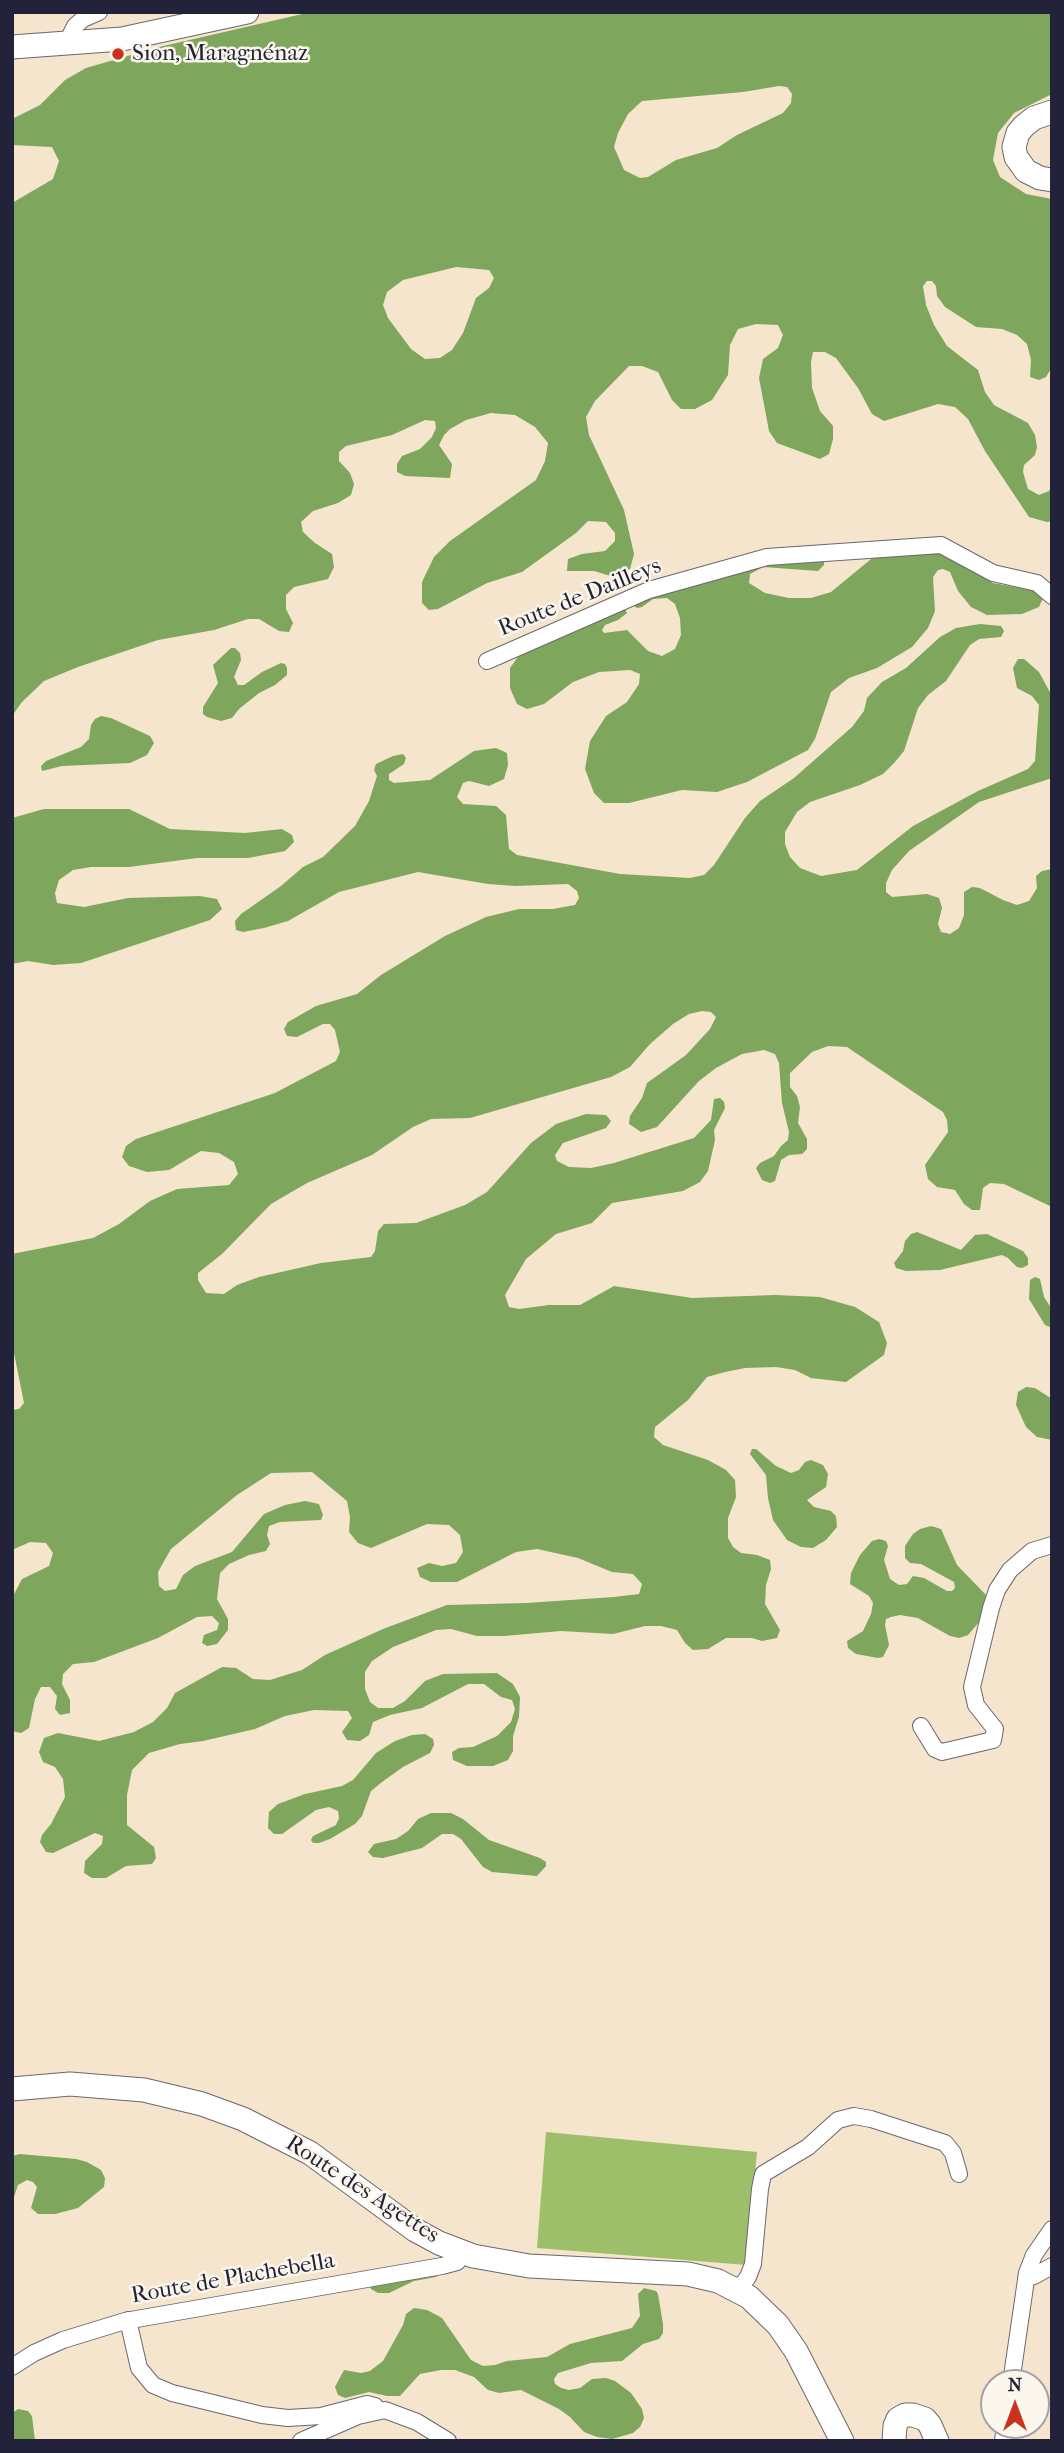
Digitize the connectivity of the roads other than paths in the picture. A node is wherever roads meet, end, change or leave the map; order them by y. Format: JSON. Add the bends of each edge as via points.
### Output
{"nodes":[{"id":1,"x":99,"y":12,"type":"edge"},
{"id":2,"x":247,"y":12,"type":"edge"},
{"id":3,"x":71,"y":44,"type":"junction"},
{"id":4,"x":12,"y":47,"type":"edge"},
{"id":5,"x":1052,"y":112,"type":"edge"},
{"id":6,"x":1052,"y":180,"type":"edge"},
{"id":7,"x":1052,"y":596,"type":"edge"},
{"id":8,"x":488,"y":661,"type":"dead end"},
{"id":9,"x":1052,"y":1545,"type":"edge"},
{"id":10,"x":921,"y":1726,"type":"dead end"},
{"id":11,"x":12,"y":2089,"type":"edge"},
{"id":12,"x":959,"y":2175,"type":"dead end"},
{"id":13,"x":1052,"y":2229,"type":"edge"},
{"id":14,"x":465,"y":2253,"type":"junction"},
{"id":15,"x":1052,"y":2266,"type":"edge"},
{"id":16,"x":1026,"y":2277,"type":"junction"},
{"id":17,"x":738,"y":2290,"type":"junction"},
{"id":18,"x":128,"y":2320,"type":"junction"},
{"id":19,"x":12,"y":2367,"type":"edge"},
{"id":20,"x":1013,"y":2369,"type":"edge"},
{"id":21,"x":378,"y":2411,"type":"junction"},
{"id":22,"x":301,"y":2441,"type":"edge"},
{"id":23,"x":449,"y":2441,"type":"edge"},
{"id":24,"x":842,"y":2441,"type":"edge"},
{"id":25,"x":894,"y":2441,"type":"edge"},
{"id":26,"x":937,"y":2441,"type":"edge"}],
"edges":[{"from":1,"to":3,"type":"street","via":[[75,26]]},
{"from":2,"to":3,"type":"street","via":[[135,37]]},
{"from":3,"to":4,"type":"street"},
{"from":5,"to":6,"type":"street","via":[[1024,126],[1014,147],[1026,171]]},
{"from":7,"to":8,"type":"street","name":"Route de Dailleys","via":[[1037,583],[993,573],[941,545],[766,557],[649,590]]},
{"from":9,"to":10,"type":"street","via":[[1032,1552],[1010,1570],[991,1608],[972,1687],[975,1705],[995,1729],[993,1740],[942,1752],[935,1749]]},
{"from":11,"to":14,"type":"street","name":"Route des Agettes","via":[[107,2085],[202,2104],[310,2153],[415,2230]]},
{"from":12,"to":17,"type":"street","via":[[945,2143],[871,2119],[854,2116],[838,2120],[808,2147],[763,2174],[753,2264]]},
{"from":13,"to":16,"type":"street"},
{"from":14,"to":17,"type":"street","name":"Route des Agettes","via":[[529,2266],[688,2274]]},
{"from":14,"to":18,"type":"street","name":"Route de Plachebella","via":[[457,2262],[442,2266]]},
{"from":15,"to":16,"type":"street"},
{"from":16,"to":20,"type":"street"},
{"from":17,"to":24,"type":"street","name":"Route des Agettes","via":[[768,2315],[789,2341]]},
{"from":18,"to":19,"type":"street","name":"Route de Plachebella","via":[[64,2340]]},
{"from":18,"to":21,"type":"street","via":[[139,2368],[153,2385],[172,2393],[288,2418],[321,2416],[367,2404]]},
{"from":21,"to":22,"type":"street"},
{"from":21,"to":23,"type":"street","via":[[399,2414]]},
{"from":25,"to":26,"type":"street","via":[[898,2419],[913,2415],[925,2419]]}]}
